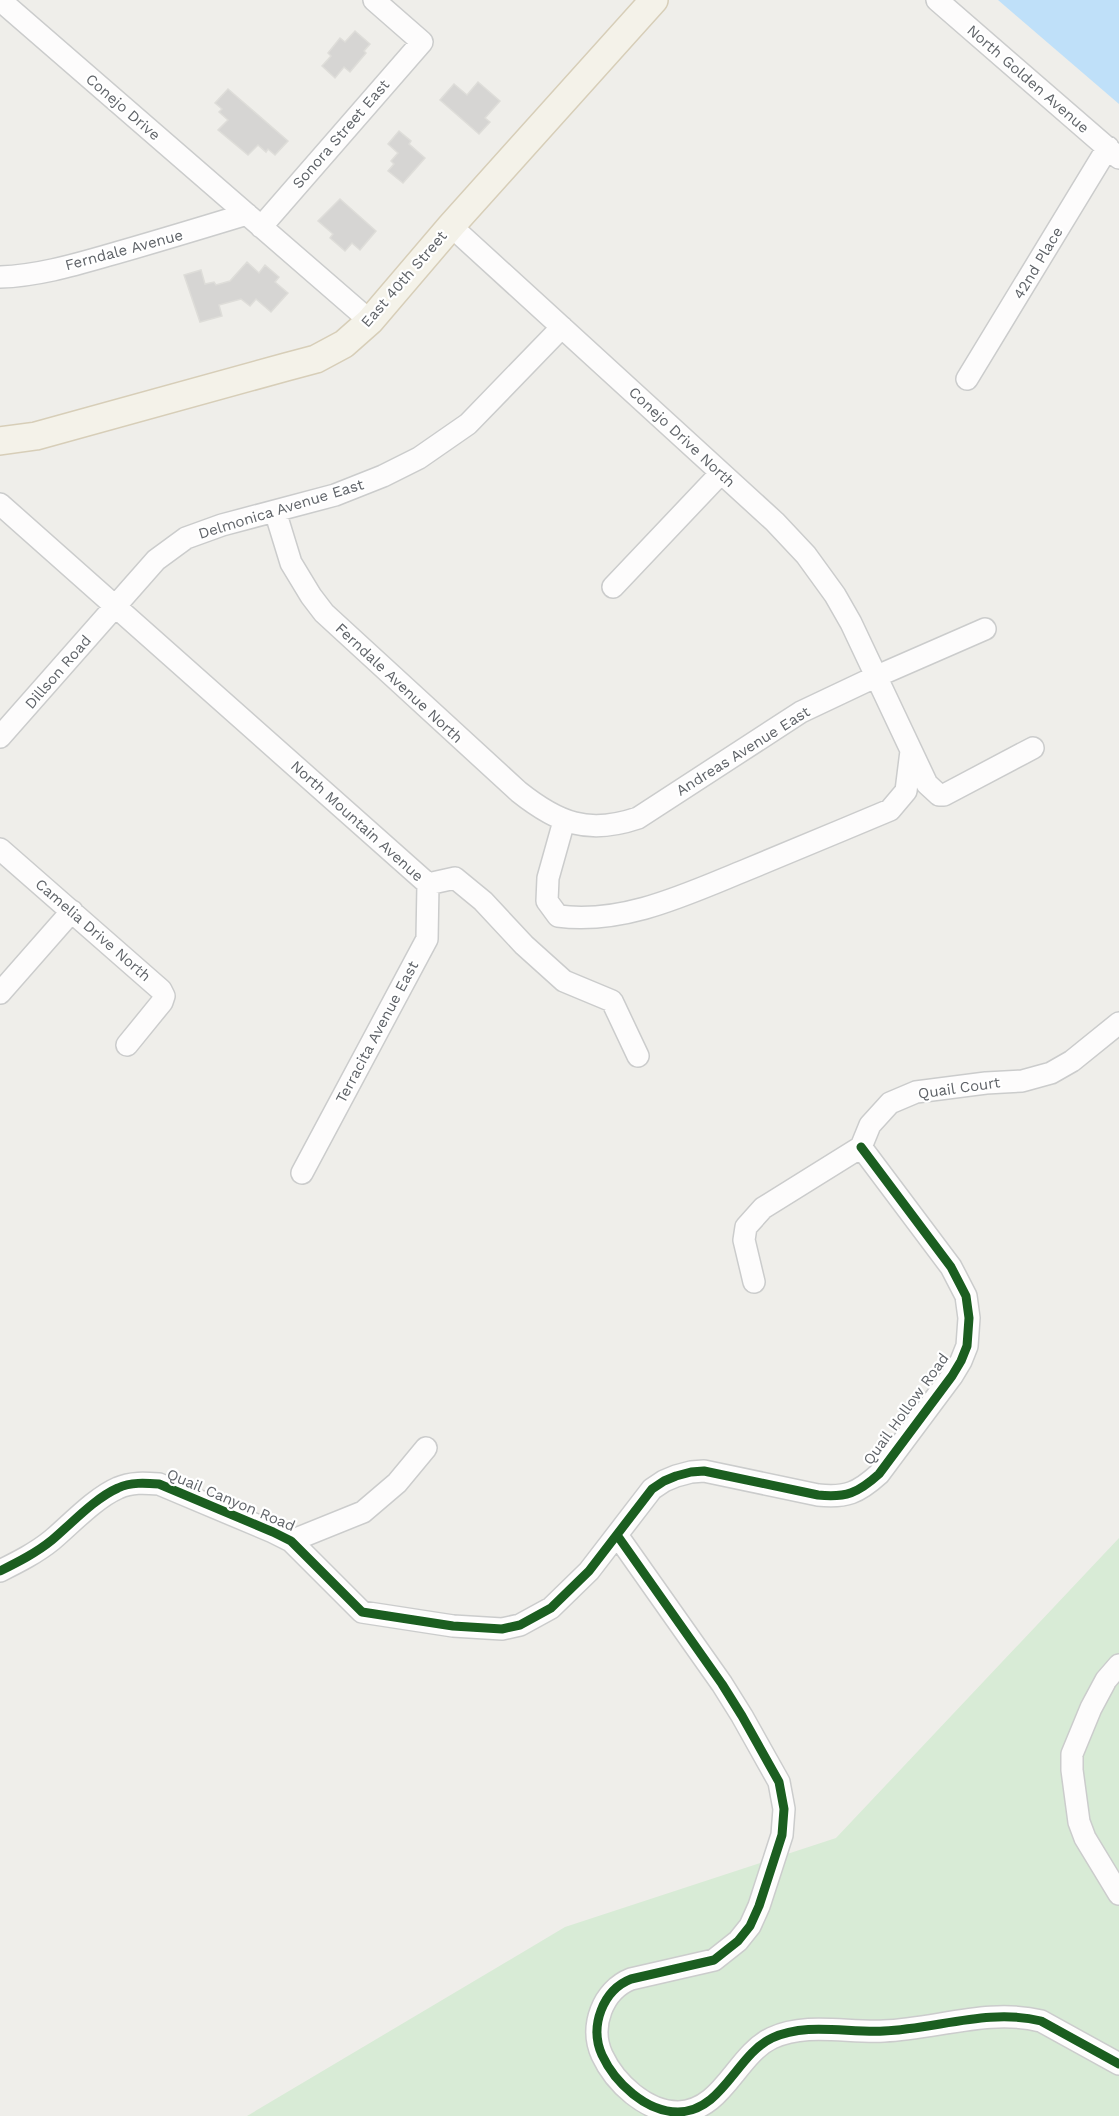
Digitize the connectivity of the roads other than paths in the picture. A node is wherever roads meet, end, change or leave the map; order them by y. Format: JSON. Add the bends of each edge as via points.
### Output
{"nodes":[{"id":1,"x":0,"y":0,"type":"edge"},
{"id":2,"x":374,"y":0,"type":"edge"},
{"id":3,"x":654,"y":0,"type":"edge"},
{"id":4,"x":937,"y":0,"type":"edge"},
{"id":5,"x":1113,"y":152,"type":"edge"},
{"id":6,"x":254,"y":220,"type":"junction"},
{"id":7,"x":451,"y":226,"type":"junction"},
{"id":8,"x":0,"y":277,"type":"edge"},
{"id":9,"x":370,"y":321,"type":"junction"},
{"id":10,"x":562,"y":327,"type":"junction"},
{"id":11,"x":968,"y":379,"type":"dead end"},
{"id":12,"x":1,"y":443,"type":"edge"},
{"id":13,"x":721,"y":473,"type":"junction"},
{"id":14,"x":1,"y":503,"type":"edge"},
{"id":15,"x":275,"y":511,"type":"junction"},
{"id":16,"x":613,"y":587,"type":"dead end"},
{"id":17,"x":115,"y":606,"type":"junction"},
{"id":18,"x":985,"y":629,"type":"dead end"},
{"id":19,"x":875,"y":676,"type":"junction"},
{"id":20,"x":0,"y":737,"type":"edge"},
{"id":21,"x":1033,"y":748,"type":"dead end"},
{"id":22,"x":911,"y":751,"type":"junction"},
{"id":23,"x":564,"y":821,"type":"junction"},
{"id":24,"x":0,"y":849,"type":"edge"},
{"id":25,"x":428,"y":884,"type":"junction"},
{"id":26,"x":72,"y":911,"type":"junction"},
{"id":27,"x":0,"y":993,"type":"edge"},
{"id":28,"x":1119,"y":1023,"type":"edge"},
{"id":29,"x":127,"y":1045,"type":"dead end"},
{"id":30,"x":638,"y":1056,"type":"dead end"},
{"id":31,"x":861,"y":1147,"type":"junction"},
{"id":32,"x":302,"y":1173,"type":"dead end"},
{"id":33,"x":754,"y":1282,"type":"dead end"},
{"id":34,"x":426,"y":1448,"type":"dead end"},
{"id":35,"x":617,"y":1535,"type":"junction"},
{"id":36,"x":291,"y":1541,"type":"junction"},
{"id":37,"x":0,"y":1571,"type":"edge"},
{"id":38,"x":551,"y":1608,"type":"joint"},
{"id":39,"x":1119,"y":1665,"type":"edge"},
{"id":40,"x":1119,"y":1894,"type":"edge"},
{"id":41,"x":1119,"y":2064,"type":"edge"}],
"edges":[{"from":1,"to":6,"type":"street","name":"Conejo Drive"},
{"from":2,"to":6,"type":"street","name":"Sonora Street East","via":[[422,42]]},
{"from":3,"to":7,"type":"main road","name":"East 40th Street"},
{"from":4,"to":5,"type":"street","name":"North Golden Avenue"},
{"from":5,"to":11,"type":"street","name":"42nd Place"},
{"from":6,"to":8,"type":"street","name":"Ferndale Avenue","via":[[74,265]]},
{"from":6,"to":9,"type":"street","name":"Conejo Drive"},
{"from":7,"to":9,"type":"main road","name":"East 40th Street"},
{"from":7,"to":10,"type":"street","name":"Conejo Drive North"},
{"from":9,"to":12,"type":"main road","name":"East 40th Street","via":[[344,344],[316,359]]},
{"from":10,"to":13,"type":"street","name":"Conejo Drive North"},
{"from":10,"to":15,"type":"street","name":"Delmonica Avenue East","via":[[490,403],[444,443],[384,476],[335,495]]},
{"from":13,"to":16,"type":"street"},
{"from":13,"to":19,"type":"street","name":"Conejo Drive North","via":[[806,555],[851,623]]},
{"from":14,"to":17,"type":"street","name":"North Mountain Avenue"},
{"from":15,"to":17,"type":"street","name":"Delmonica Avenue East","via":[[186,538],[156,560]]},
{"from":15,"to":23,"type":"street","name":"Ferndale Avenue North","via":[[291,563],[324,613],[519,792]]},
{"from":17,"to":20,"type":"street","name":"Dillson Road"},
{"from":17,"to":25,"type":"street","name":"North Mountain Avenue"},
{"from":18,"to":19,"type":"street","name":"Andreas Avenue East"},
{"from":19,"to":22,"type":"street","name":"Conejo Drive North"},
{"from":19,"to":23,"type":"street","name":"Andreas Avenue East","via":[[801,712],[638,818],[596,826]]},
{"from":21,"to":22,"type":"street","name":"Conejo Drive North","via":[[944,795],[927,784]]},
{"from":22,"to":23,"type":"street","via":[[906,791],[890,810],[673,900],[618,914],[576,919],[558,916],[547,901],[548,878]]},
{"from":24,"to":26,"type":"street","name":"Camelia Drive North"},
{"from":25,"to":30,"type":"street","name":"North Mountain Avenue","via":[[454,878],[483,901],[564,981],[612,1001]]},
{"from":25,"to":32,"type":"street","name":"Terracita Avenue East","via":[[426,939]]},
{"from":26,"to":27,"type":"street"},
{"from":26,"to":29,"type":"street","name":"Camelia Drive North","via":[[164,996]]},
{"from":28,"to":31,"type":"street","name":"Quail Court","via":[[1051,1073],[1022,1081],[916,1092],[890,1103],[870,1125]]},
{"from":31,"to":33,"type":"street","via":[[764,1208],[746,1227],[744,1240]]},
{"from":31,"to":35,"type":"street","name":"Quail Hollow Road","via":[[951,1267],[966,1296],[967,1346],[952,1376],[879,1474],[849,1495],[818,1495],[704,1471],[691,1472],[652,1489]]},
{"from":34,"to":36,"type":"street","via":[[397,1484],[363,1512]]},
{"from":35,"to":38,"type":"street","name":"Quail Hollow Road","via":[[589,1571]]},
{"from":35,"to":41,"type":"street","via":[[742,1716],[779,1782],[784,1809],[782,1835],[759,1906],[738,1941],[714,1960],[631,1978],[608,1995],[598,2035],[602,2054],[620,2080],[645,2103],[681,2112],[707,2102],[757,2047],[783,2033],[825,2029],[884,2031],[997,2016],[1041,2021]]},
{"from":36,"to":37,"type":"street","name":"Quail Canyon Road","via":[[173,1489],[141,1483],[117,1488],[49,1542]]},
{"from":36,"to":38,"type":"street","name":"Quail Canyon Road","via":[[362,1612],[502,1629],[520,1625]]},
{"from":39,"to":40,"type":"street","via":[[1091,1708],[1072,1754],[1072,1770],[1085,1838]]}]}
